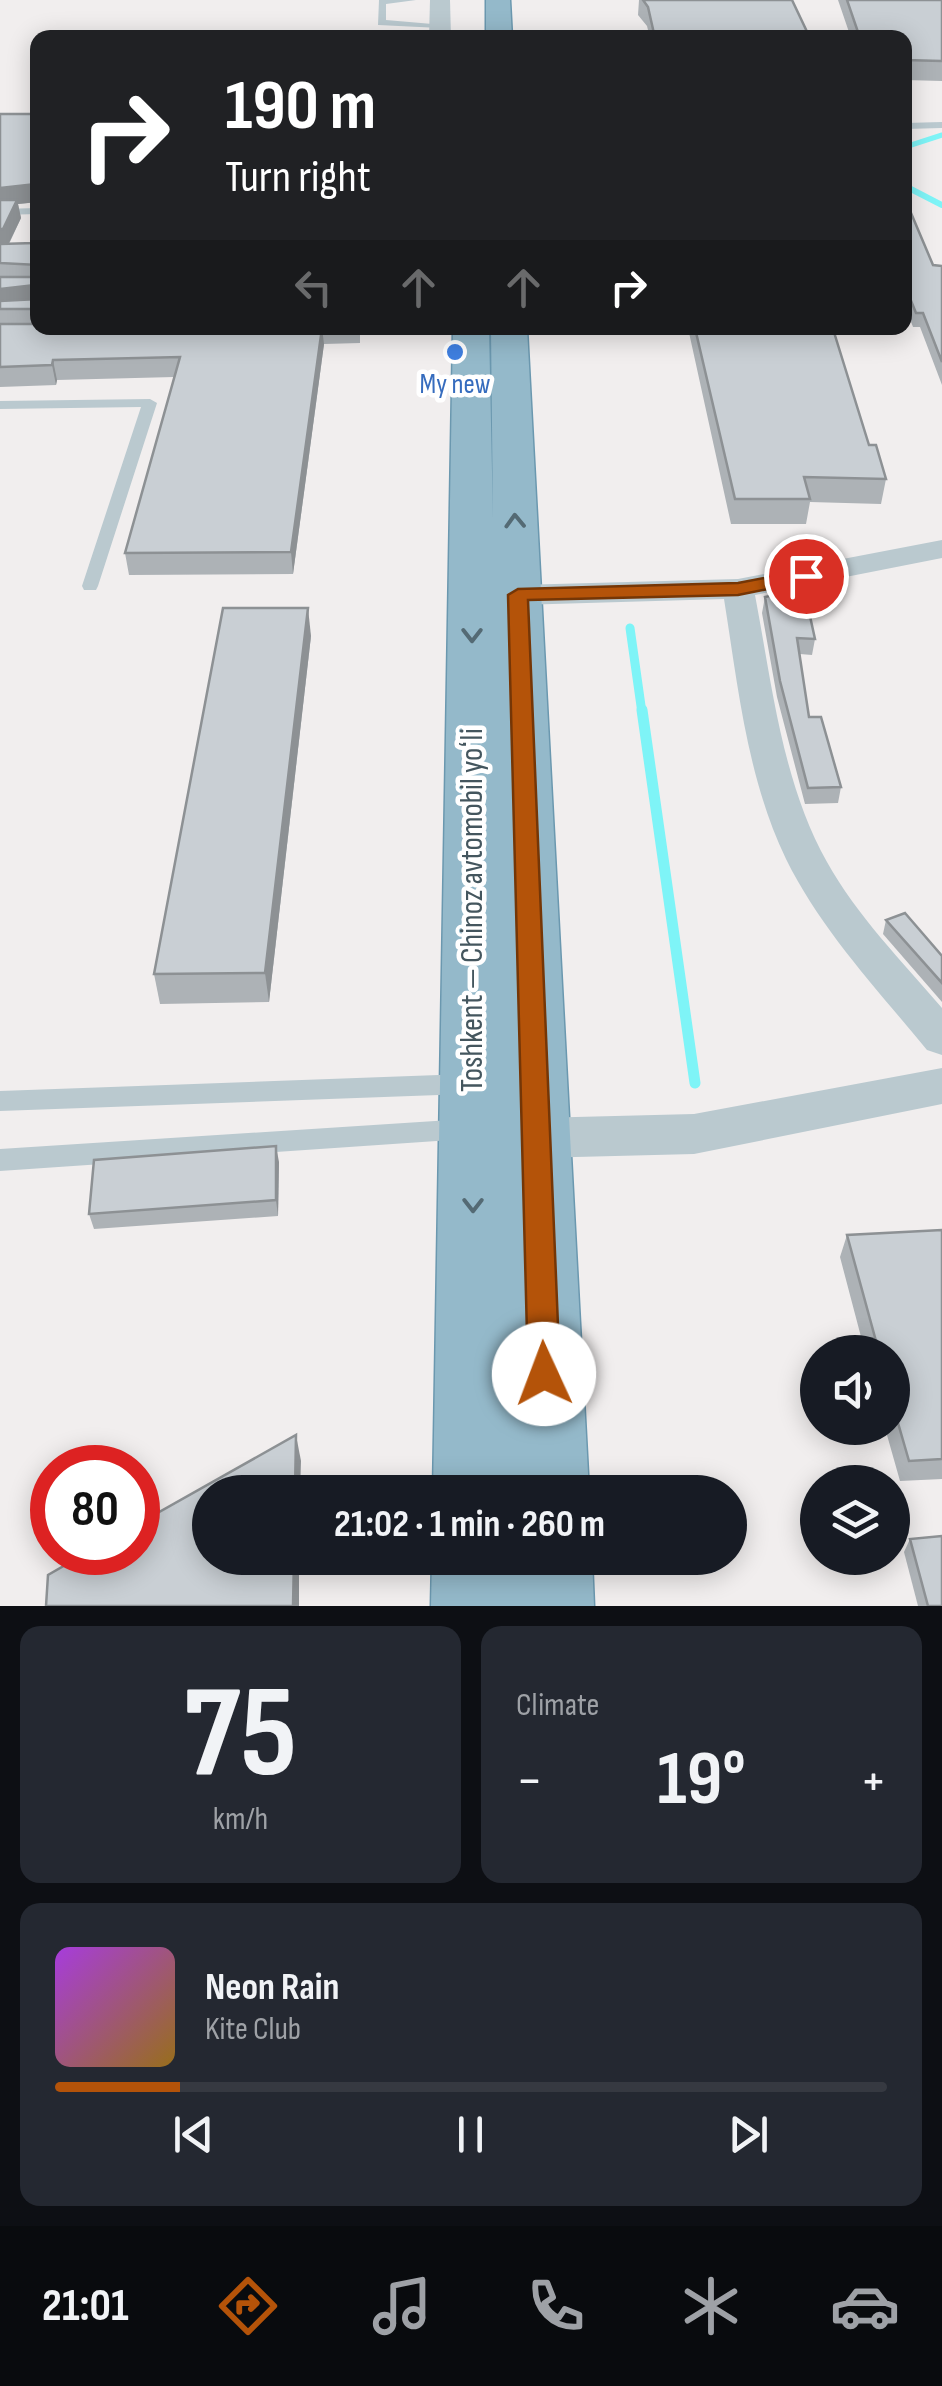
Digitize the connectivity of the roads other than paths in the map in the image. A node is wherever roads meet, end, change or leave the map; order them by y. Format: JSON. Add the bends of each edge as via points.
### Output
{"nodes":[{"id":1,"x":412,"y":0,"type":"edge"},
{"id":2,"x":447,"y":19,"type":"edge"},
{"id":3,"x":499,"y":19,"type":"edge"},
{"id":4,"x":385,"y":30,"type":"edge"},
{"id":5,"x":942,"y":125,"type":"edge"},
{"id":6,"x":912,"y":126,"type":"edge"},
{"id":7,"x":30,"y":211,"type":"edge"},
{"id":8,"x":0,"y":212,"type":"edge"},
{"id":9,"x":472,"y":335,"type":"edge"},
{"id":10,"x":509,"y":335,"type":"edge"},
{"id":11,"x":0,"y":405,"type":"edge"},
{"id":12,"x":942,"y":549,"type":"edge"},
{"id":13,"x":90,"y":586,"type":"dead end"},
{"id":14,"x":738,"y":589,"type":"junction"},
{"id":15,"x":518,"y":595,"type":"junction"},
{"id":16,"x":942,"y":1038,"type":"edge"},
{"id":17,"x":942,"y":1086,"type":"edge"},
{"id":18,"x":0,"y":1101,"type":"edge"},
{"id":19,"x":473,"y":1106,"type":"junction"},
{"id":20,"x":536,"y":1138,"type":"junction"},
{"id":21,"x":0,"y":1160,"type":"edge"},
{"id":22,"x":474,"y":1475,"type":"edge"},
{"id":23,"x":547,"y":1475,"type":"edge"},
{"id":24,"x":474,"y":1575,"type":"edge"},
{"id":25,"x":551,"y":1575,"type":"edge"},
{"id":26,"x":474,"y":1606,"type":"edge"},
{"id":27,"x":552,"y":1606,"type":"edge"}],
"edges":[{"from":1,"to":2,"type":"lane","via":[[382,2],[381,22]]},
{"from":2,"to":3,"type":"highway"},
{"from":2,"to":4,"type":"lane"},
{"from":5,"to":6,"type":"lane"},
{"from":7,"to":8,"type":"lane"},
{"from":9,"to":19,"type":"highway","name":"Toshkent — Chinoz avtomobil yoʻli","one_way":true},
{"from":15,"to":10,"type":"highway","name":"Toshkent — Chinoz avtomobil yoʻli","one_way":true},
{"from":11,"to":13,"type":"lane","via":[[150,403]]},
{"from":12,"to":14,"type":"street"},
{"from":14,"to":15,"type":"street"},
{"from":14,"to":16,"type":"street","via":[[764,727],[794,834],[827,892]]},
{"from":15,"to":20,"type":"highway","name":"Toshkent — Chinoz avtomobil yoʻli"},
{"from":17,"to":20,"type":"street","via":[[694,1134]]},
{"from":18,"to":19,"type":"lane"},
{"from":19,"to":21,"type":"lane"},
{"from":19,"to":22,"type":"highway","name":"Toshkent — Chinoz avtomobil yoʻli","one_way":true},
{"from":20,"to":23,"type":"highway","name":"Toshkent — Chinoz avtomobil yoʻli"},
{"from":24,"to":26,"type":"highway"},
{"from":25,"to":27,"type":"highway"}]}
